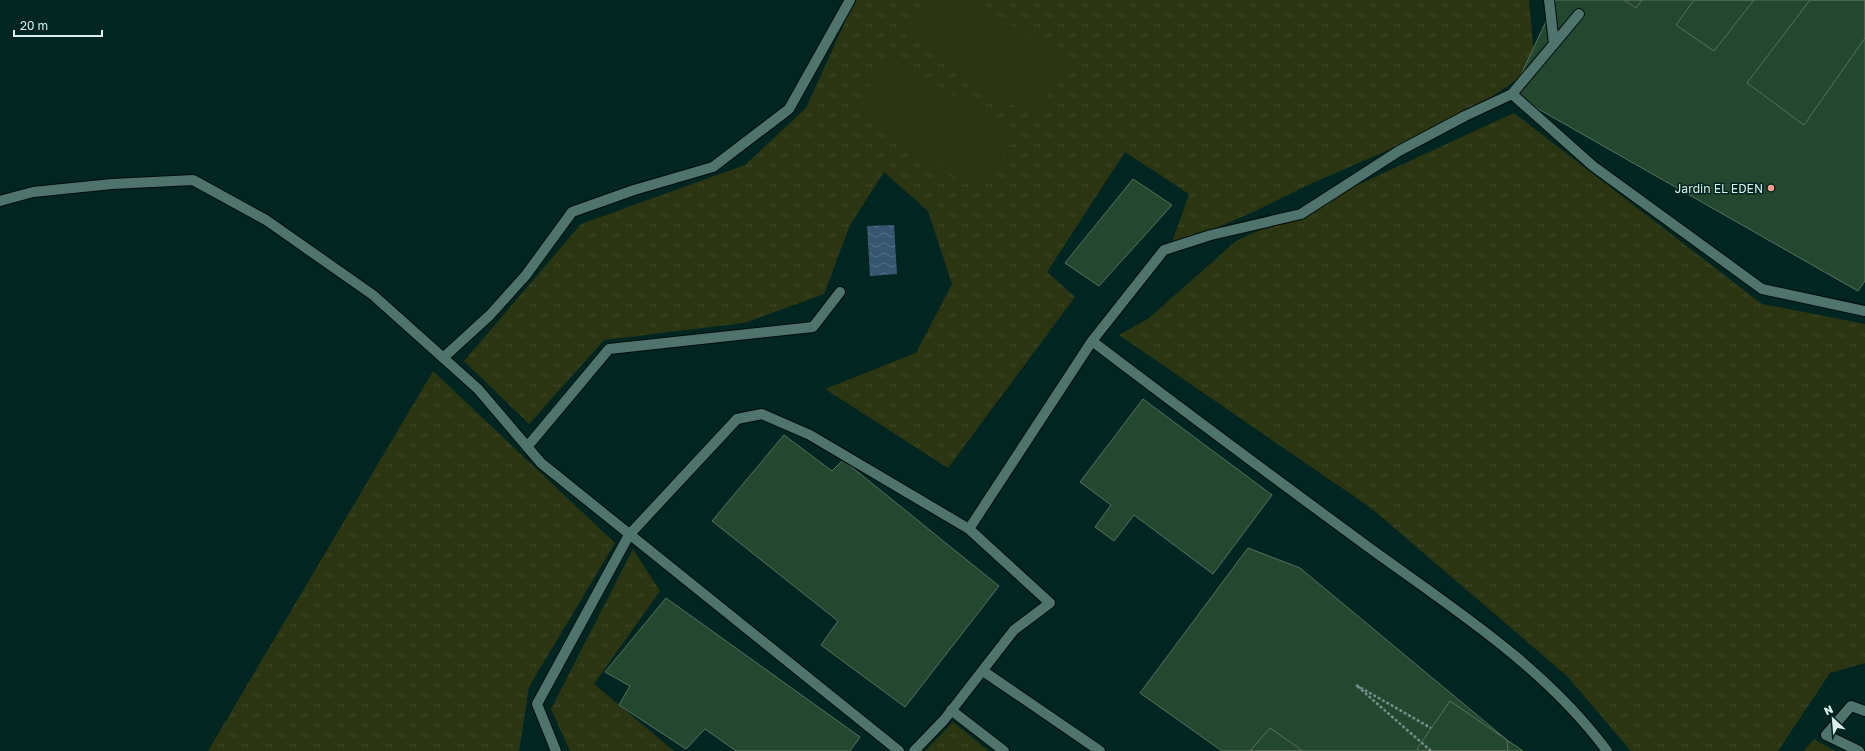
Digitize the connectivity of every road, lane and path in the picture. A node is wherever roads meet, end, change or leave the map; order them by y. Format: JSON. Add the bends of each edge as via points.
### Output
{"nodes":[{"id":1,"x":850,"y":0,"type":"edge"},
{"id":2,"x":1549,"y":0,"type":"edge"},
{"id":3,"x":1579,"y":14,"type":"dead end"},
{"id":4,"x":1554,"y":44,"type":"junction"},
{"id":5,"x":1512,"y":94,"type":"junction"},
{"id":6,"x":0,"y":201,"type":"edge"},
{"id":7,"x":840,"y":292,"type":"dead end"},
{"id":8,"x":1865,"y":311,"type":"edge"},
{"id":9,"x":1092,"y":341,"type":"junction"},
{"id":10,"x":443,"y":358,"type":"junction"},
{"id":11,"x":527,"y":447,"type":"junction"},
{"id":12,"x":969,"y":529,"type":"junction"},
{"id":13,"x":629,"y":535,"type":"junction"},
{"id":14,"x":983,"y":671,"type":"junction"},
{"id":15,"x":951,"y":710,"type":"junction"},
{"id":16,"x":1865,"y":711,"type":"edge"},
{"id":17,"x":1431,"y":728,"type":"dead end"},
{"id":18,"x":556,"y":751,"type":"edge"},
{"id":19,"x":899,"y":751,"type":"edge"},
{"id":20,"x":914,"y":751,"type":"edge"},
{"id":21,"x":1004,"y":751,"type":"edge"},
{"id":22,"x":1100,"y":751,"type":"edge"},
{"id":23,"x":1430,"y":751,"type":"edge"},
{"id":24,"x":1607,"y":751,"type":"edge"},
{"id":25,"x":1859,"y":751,"type":"edge"}],
"edges":[{"from":1,"to":10,"type":"lane","via":[[789,109],[713,167],[634,190],[572,212],[526,275],[490,316]]},
{"from":2,"to":4,"type":"lane"},
{"from":3,"to":4,"type":"lane"},
{"from":4,"to":5,"type":"lane"},
{"from":5,"to":8,"type":"lane","via":[[1593,166],[1762,289]]},
{"from":5,"to":9,"type":"lane","via":[[1399,151],[1302,214],[1211,235],[1164,250]]},
{"from":6,"to":10,"type":"lane","via":[[33,192],[112,184],[193,180],[273,224],[372,295]]},
{"from":7,"to":11,"type":"lane","via":[[813,327],[609,349]]},
{"from":9,"to":12,"type":"lane"},
{"from":9,"to":24,"type":"lane","via":[[1507,648],[1588,725]]},
{"from":10,"to":11,"type":"lane","via":[[478,389]]},
{"from":11,"to":13,"type":"lane","via":[[541,463]]},
{"from":12,"to":13,"type":"lane","via":[[810,435],[762,414],[737,419]]},
{"from":12,"to":14,"type":"lane","via":[[1050,603],[1014,630]]},
{"from":13,"to":18,"type":"lane","via":[[537,704]]},
{"from":13,"to":19,"type":"lane"},
{"from":14,"to":15,"type":"lane"},
{"from":14,"to":22,"type":"lane"},
{"from":15,"to":20,"type":"lane"},
{"from":15,"to":21,"type":"lane"},
{"from":16,"to":25,"type":"lane","via":[[1851,706],[1826,735]]},
{"from":17,"to":23,"type":"path","via":[[1356,685]]}]}
